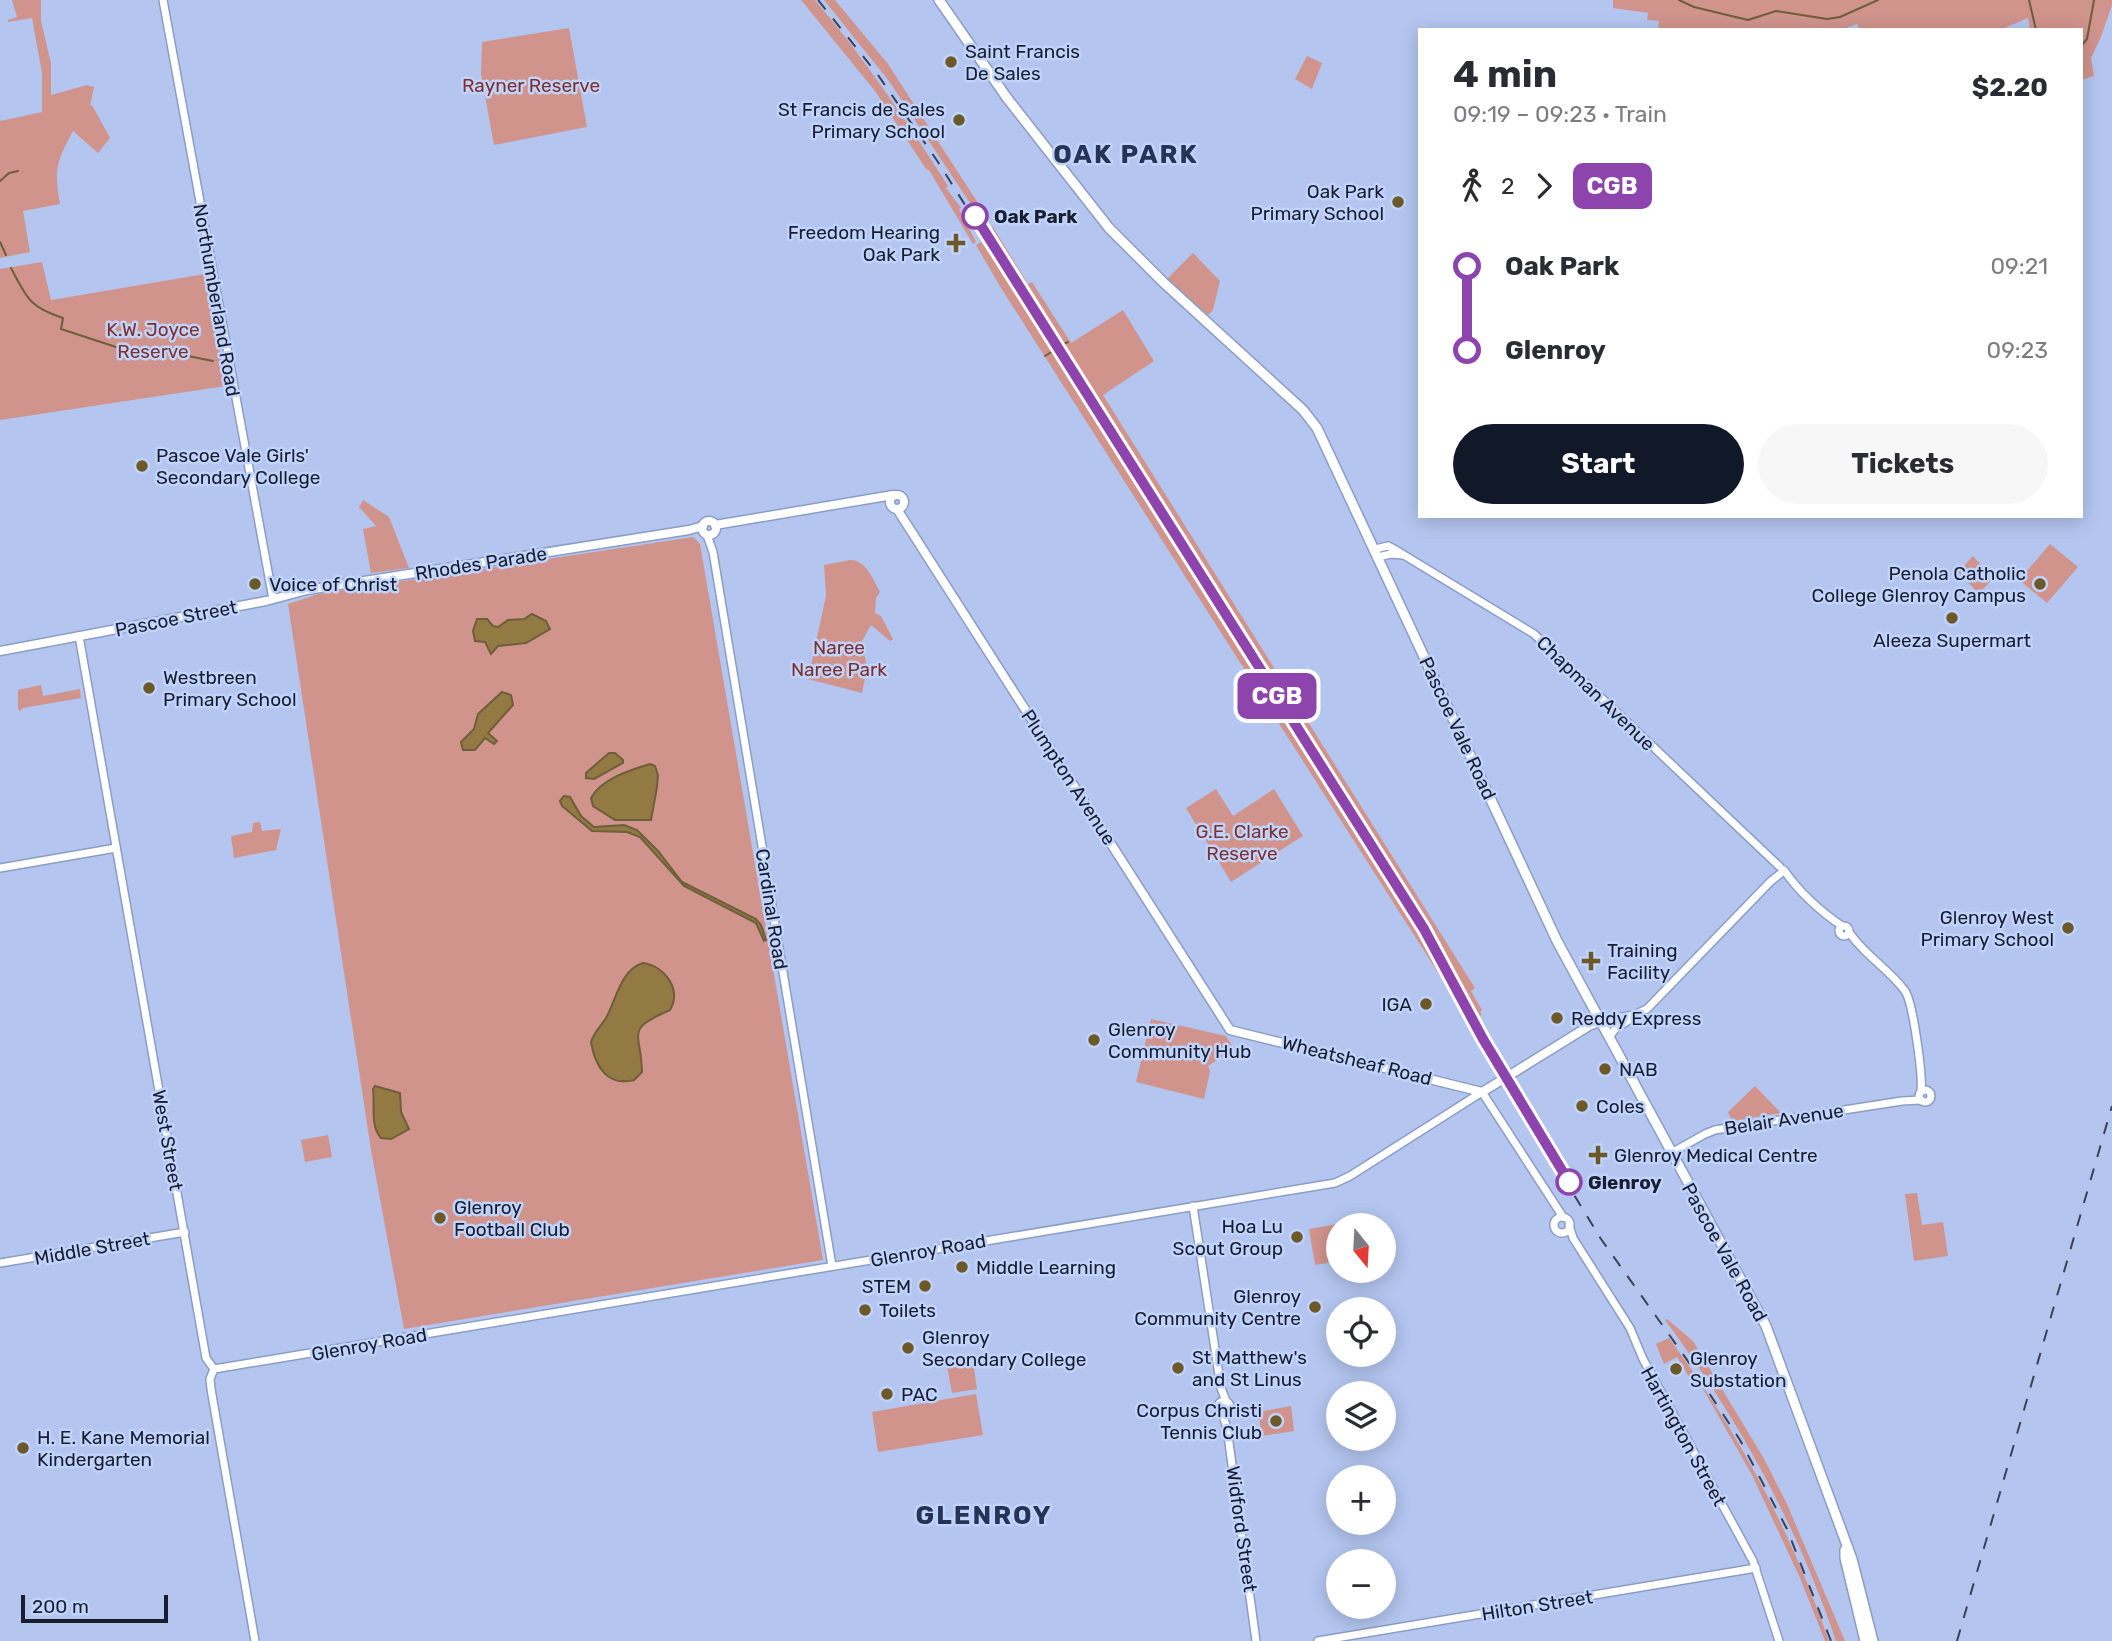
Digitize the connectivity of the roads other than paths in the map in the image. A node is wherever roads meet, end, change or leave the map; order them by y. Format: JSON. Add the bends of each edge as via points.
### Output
{"nodes":[{"id":1,"x":163,"y":0,"type":"edge"},
{"id":2,"x":939,"y":0,"type":"edge"},
{"id":3,"x":896,"y":503,"type":"joint"},
{"id":4,"x":709,"y":530,"type":"junction"},
{"id":5,"x":1376,"y":553,"type":"junction"},
{"id":6,"x":273,"y":599,"type":"junction"},
{"id":7,"x":79,"y":636,"type":"junction"},
{"id":8,"x":0,"y":651,"type":"edge"},
{"id":9,"x":116,"y":848,"type":"junction"},
{"id":10,"x":0,"y":868,"type":"edge"},
{"id":11,"x":1780,"y":871,"type":"junction"},
{"id":12,"x":1641,"y":1013,"type":"junction"},
{"id":13,"x":1601,"y":1021,"type":"junction"},
{"id":14,"x":1230,"y":1030,"type":"joint"},
{"id":15,"x":1609,"y":1037,"type":"junction"},
{"id":16,"x":1461,"y":1086,"type":"junction"},
{"id":17,"x":1482,"y":1093,"type":"junction"},
{"id":18,"x":1922,"y":1094,"type":"joint"},
{"id":19,"x":1465,"y":1103,"type":"junction"},
{"id":20,"x":1671,"y":1153,"type":"junction"},
{"id":21,"x":1193,"y":1206,"type":"junction"},
{"id":22,"x":1559,"y":1218,"type":"junction"},
{"id":23,"x":1567,"y":1228,"type":"junction"},
{"id":24,"x":185,"y":1232,"type":"junction"},
{"id":25,"x":0,"y":1264,"type":"edge"},
{"id":26,"x":831,"y":1266,"type":"junction"},
{"id":27,"x":214,"y":1369,"type":"junction"},
{"id":28,"x":1845,"y":1545,"type":"junction"},
{"id":29,"x":1756,"y":1568,"type":"junction"},
{"id":30,"x":1258,"y":1638,"type":"edge"},
{"id":31,"x":255,"y":1641,"type":"edge"},
{"id":32,"x":1318,"y":1641,"type":"edge"},
{"id":33,"x":1779,"y":1641,"type":"edge"},
{"id":34,"x":1865,"y":1641,"type":"edge"},
{"id":35,"x":1873,"y":1641,"type":"edge"}],
"edges":[{"from":1,"to":6,"type":"street","name":"Northumberland Road"},
{"from":2,"to":5,"type":"main road","name":"Pascoe Vale Road","via":[[1007,98],[1109,228],[1311,419]]},
{"from":3,"to":4,"type":"main road","name":"Rhodes Parade","via":[[872,500]]},
{"from":3,"to":14,"type":"main road","name":"Plumpton Avenue"},
{"from":4,"to":6,"type":"main road","name":"Rhodes Parade","via":[[307,590]]},
{"from":4,"to":26,"type":"street","name":"Cardinal Road"},
{"from":5,"to":11,"type":"street","name":"Chapman Avenue","via":[[1403,555],[1533,633]]},
{"from":5,"to":13,"type":"main road","name":"Pascoe Vale Road","via":[[1557,941]]},
{"from":6,"to":7,"type":"main road","name":"Pascoe Street"},
{"from":7,"to":8,"type":"main road","name":"Pascoe Street"},
{"from":7,"to":9,"type":"street","name":"West Street"},
{"from":9,"to":10,"type":"street"},
{"from":9,"to":24,"type":"street","name":"West Street"},
{"from":11,"to":12,"type":"street"},
{"from":11,"to":18,"type":"street","name":"Chapman Avenue","via":[[1908,995]]},
{"from":12,"to":13,"type":"street"},
{"from":12,"to":15,"type":"street"},
{"from":13,"to":15,"type":"main road","name":"Pascoe Vale Road"},
{"from":13,"to":17,"type":"main road","name":"Glenroy Road"},
{"from":14,"to":16,"type":"main road","name":"Wheatsheaf Road"},
{"from":15,"to":20,"type":"main road","name":"Pascoe Vale Road"},
{"from":16,"to":17,"type":"main road","name":"Wheatsheaf Road"},
{"from":16,"to":19,"type":"street","via":[[1467,1093]]},
{"from":17,"to":19,"type":"street","name":"Glenroy Road"},
{"from":17,"to":22,"type":"street"},
{"from":18,"to":20,"type":"street","name":"Belair Avenue","via":[[1716,1130]]},
{"from":19,"to":21,"type":"street","name":"Glenroy Road","via":[[1341,1181]]},
{"from":20,"to":28,"type":"main road","name":"Pascoe Vale Road","via":[[1766,1326]]},
{"from":21,"to":26,"type":"street","name":"Glenroy Road"},
{"from":21,"to":30,"type":"street","name":"Widford Street","via":[[1223,1402],[1230,1406],[1224,1413]]},
{"from":22,"to":23,"type":"street","via":[[1567,1219]]},
{"from":22,"to":23,"type":"street","via":[[1555,1229]]},
{"from":23,"to":29,"type":"street","name":"Hartington Street","via":[[1630,1328]]},
{"from":24,"to":25,"type":"street","name":"Middle Street"},
{"from":24,"to":27,"type":"street","name":"West Street","via":[[207,1361]]},
{"from":26,"to":27,"type":"street","name":"Glenroy Road"},
{"from":27,"to":31,"type":"street","name":"West Street","via":[[211,1389]]},
{"from":28,"to":34,"type":"main road","name":"Pascoe Vale Road"},
{"from":28,"to":35,"type":"main road","name":"Pascoe Vale Road"},
{"from":29,"to":32,"type":"street","name":"Hilton Street"},
{"from":29,"to":33,"type":"street","name":"Hartington Street"}]}
